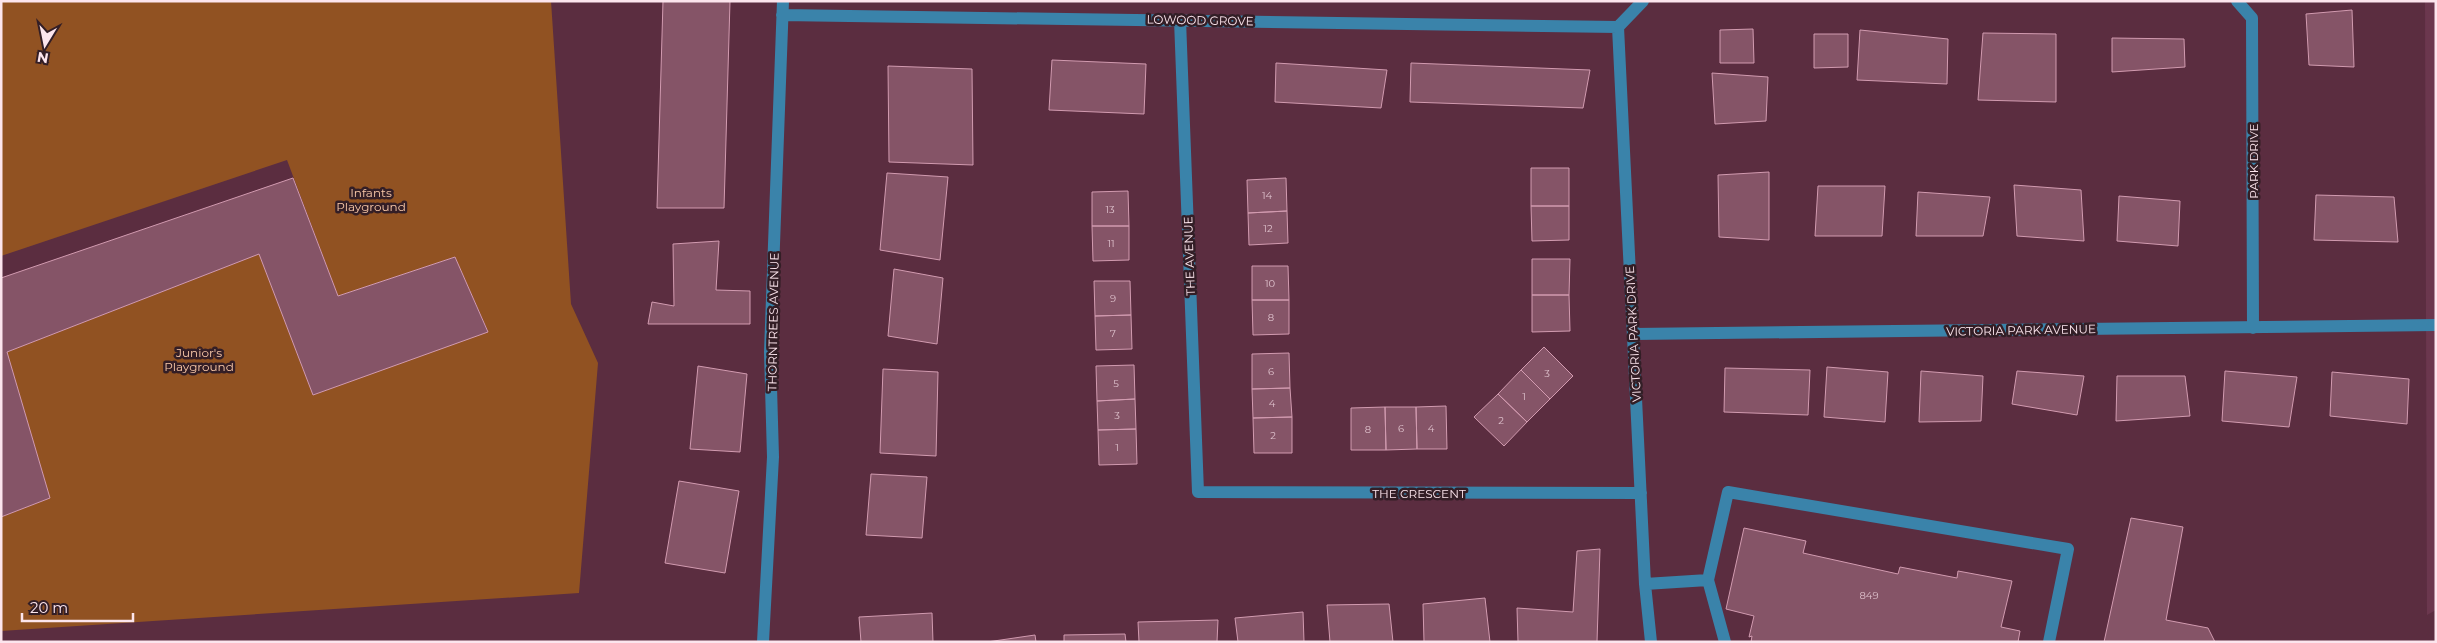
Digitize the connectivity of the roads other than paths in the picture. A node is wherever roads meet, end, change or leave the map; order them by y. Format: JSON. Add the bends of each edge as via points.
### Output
{"nodes":[{"id":1,"x":783,"y":1,"type":"edge"},
{"id":2,"x":1643,"y":1,"type":"edge"},
{"id":3,"x":2236,"y":1,"type":"edge"},
{"id":4,"x":782,"y":15,"type":"junction"},
{"id":5,"x":1180,"y":20,"type":"junction"},
{"id":6,"x":1618,"y":27,"type":"junction"},
{"id":7,"x":2436,"y":325,"type":"edge"},
{"id":8,"x":2253,"y":328,"type":"junction"},
{"id":9,"x":1633,"y":334,"type":"junction"},
{"id":10,"x":1198,"y":492,"type":"joint"},
{"id":11,"x":1641,"y":494,"type":"junction"},
{"id":12,"x":1708,"y":580,"type":"junction"},
{"id":13,"x":1645,"y":584,"type":"junction"},
{"id":14,"x":763,"y":642,"type":"edge"},
{"id":15,"x":1651,"y":642,"type":"edge"},
{"id":16,"x":1725,"y":642,"type":"edge"},
{"id":17,"x":2049,"y":642,"type":"edge"}],
"edges":[{"from":1,"to":4,"type":"street","name":"THORNTREES AVENUE"},
{"from":2,"to":6,"type":"street"},
{"from":3,"to":8,"type":"street","name":"PARK DRIVE","via":[[2252,18]]},
{"from":4,"to":5,"type":"street","name":"LOWOOD GROVE"},
{"from":4,"to":14,"type":"street","name":"THORNTREES AVENUE","via":[[770,352],[773,457]]},
{"from":5,"to":6,"type":"street","name":"LOWOOD GROVE"},
{"from":5,"to":10,"type":"street","name":"THE AVENUE"},
{"from":6,"to":9,"type":"street","name":"VICTORIA PARK DRIVE"},
{"from":7,"to":8,"type":"street","name":"VICTORIA PARK AVENUE"},
{"from":8,"to":9,"type":"street","name":"VICTORIA PARK AVENUE"},
{"from":9,"to":11,"type":"street","name":"VICTORIA PARK DRIVE"},
{"from":10,"to":11,"type":"street","name":"THE CRESCENT"},
{"from":11,"to":13,"type":"street","name":"VICTORIA PARK DRIVE"},
{"from":12,"to":13,"type":"street"},
{"from":12,"to":16,"type":"street"},
{"from":12,"to":17,"type":"street","via":[[1728,492],[2068,549]]},
{"from":13,"to":15,"type":"street","name":"VICTORIA PARK DRIVE"}]}
